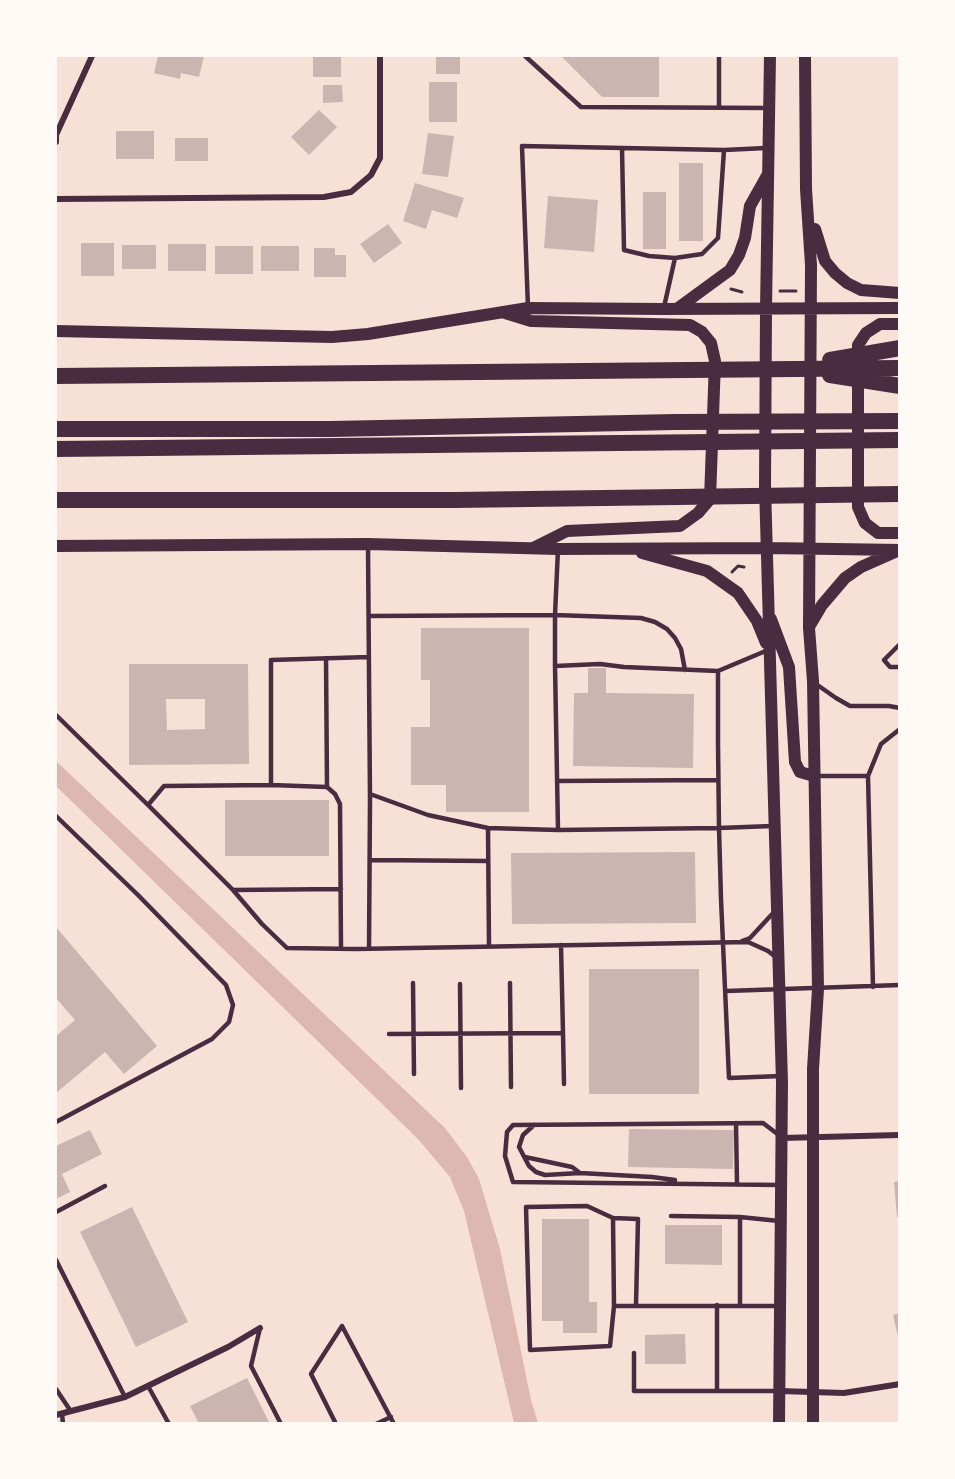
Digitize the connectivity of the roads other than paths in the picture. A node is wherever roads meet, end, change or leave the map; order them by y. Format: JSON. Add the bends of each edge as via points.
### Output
{"nodes":[{"id":1,"x":92,"y":56,"type":"edge"},
{"id":2,"x":380,"y":56,"type":"edge"},
{"id":3,"x":525,"y":56,"type":"edge"},
{"id":4,"x":719,"y":56,"type":"edge"},
{"id":5,"x":770,"y":56,"type":"edge"},
{"id":6,"x":805,"y":56,"type":"edge"},
{"id":7,"x":719,"y":107,"type":"junction"},
{"id":8,"x":770,"y":108,"type":"junction"},
{"id":9,"x":56,"y":142,"type":"edge"},
{"id":10,"x":622,"y":148,"type":"junction"},
{"id":11,"x":769,"y":148,"type":"junction"},
{"id":12,"x":724,"y":150,"type":"junction"},
{"id":13,"x":768,"y":173,"type":"junction"},
{"id":14,"x":806,"y":189,"type":"junction"},
{"id":15,"x":56,"y":199,"type":"edge"},
{"id":16,"x":675,"y":258,"type":"junction"},
{"id":17,"x":900,"y":292,"type":"edge"},
{"id":18,"x":528,"y":308,"type":"junction"},
{"id":19,"x":678,"y":308,"type":"junction"},
{"id":20,"x":811,"y":308,"type":"junction"},
{"id":21,"x":900,"y":308,"type":"edge"},
{"id":22,"x":663,"y":309,"type":"junction"},
{"id":23,"x":766,"y":309,"type":"junction"},
{"id":24,"x":503,"y":313,"type":"junction"},
{"id":25,"x":900,"y":324,"type":"edge"},
{"id":26,"x":56,"y":331,"type":"edge"},
{"id":27,"x":897,"y":348,"type":"edge"},
{"id":28,"x":787,"y":368,"type":"junction"},
{"id":29,"x":896,"y":368,"type":"edge"},
{"id":30,"x":56,"y":376,"type":"edge"},
{"id":31,"x":896,"y":386,"type":"edge"},
{"id":32,"x":894,"y":421,"type":"edge"},
{"id":33,"x":56,"y":429,"type":"edge"},
{"id":34,"x":894,"y":440,"type":"edge"},
{"id":35,"x":56,"y":448,"type":"edge"},
{"id":36,"x":893,"y":494,"type":"edge"},
{"id":37,"x":56,"y":500,"type":"edge"},
{"id":38,"x":900,"y":533,"type":"edge"},
{"id":39,"x":368,"y":544,"type":"junction"},
{"id":40,"x":56,"y":546,"type":"edge"},
{"id":41,"x":768,"y":548,"type":"junction"},
{"id":42,"x":532,"y":549,"type":"junction"},
{"id":43,"x":558,"y":549,"type":"junction"},
{"id":44,"x":627,"y":549,"type":"junction"},
{"id":45,"x":809,"y":549,"type":"junction"},
{"id":46,"x":899,"y":550,"type":"edge"},
{"id":47,"x":769,"y":612,"type":"junction"},
{"id":48,"x":555,"y":615,"type":"junction"},
{"id":49,"x":369,"y":616,"type":"junction"},
{"id":50,"x":809,"y":628,"type":"junction"},
{"id":51,"x":900,"y":644,"type":"edge"},
{"id":52,"x":768,"y":650,"type":"junction"},
{"id":53,"x":369,"y":657,"type":"junction"},
{"id":54,"x":326,"y":658,"type":"junction"},
{"id":55,"x":555,"y":666,"type":"junction"},
{"id":56,"x":900,"y":667,"type":"edge"},
{"id":57,"x":685,"y":670,"type":"junction"},
{"id":58,"x":718,"y":671,"type":"junction"},
{"id":59,"x":813,"y":681,"type":"junction"},
{"id":60,"x":900,"y":708,"type":"edge"},
{"id":61,"x":56,"y":715,"type":"edge"},
{"id":62,"x":900,"y":729,"type":"edge"},
{"id":63,"x":814,"y":776,"type":"junction"},
{"id":64,"x":868,"y":776,"type":"junction"},
{"id":65,"x":718,"y":780,"type":"junction"},
{"id":66,"x":557,"y":781,"type":"junction"},
{"id":67,"x":271,"y":785,"type":"junction"},
{"id":68,"x":327,"y":787,"type":"junction"},
{"id":69,"x":370,"y":794,"type":"junction"},
{"id":70,"x":148,"y":805,"type":"junction"},
{"id":71,"x":56,"y":816,"type":"edge"},
{"id":72,"x":775,"y":826,"type":"junction"},
{"id":73,"x":489,"y":828,"type":"junction"},
{"id":74,"x":719,"y":828,"type":"junction"},
{"id":75,"x":558,"y":830,"type":"junction"},
{"id":76,"x":370,"y":860,"type":"junction"},
{"id":77,"x":489,"y":861,"type":"junction"},
{"id":78,"x":341,"y":889,"type":"junction"},
{"id":79,"x":233,"y":890,"type":"junction"},
{"id":80,"x":777,"y":909,"type":"junction"},
{"id":81,"x":724,"y":943,"type":"junction"},
{"id":82,"x":737,"y":943,"type":"junction"},
{"id":83,"x":561,"y":945,"type":"junction"},
{"id":84,"x":489,"y":946,"type":"junction"},
{"id":85,"x":341,"y":948,"type":"junction"},
{"id":86,"x":369,"y":949,"type":"junction"},
{"id":87,"x":778,"y":959,"type":"junction"},
{"id":88,"x":413,"y":983,"type":"dead end"},
{"id":89,"x":510,"y":983,"type":"dead end"},
{"id":90,"x":460,"y":984,"type":"dead end"},
{"id":91,"x":900,"y":985,"type":"edge"},
{"id":92,"x":873,"y":987,"type":"junction"},
{"id":93,"x":818,"y":989,"type":"junction"},
{"id":94,"x":780,"y":990,"type":"junction"},
{"id":95,"x":726,"y":991,"type":"junction"},
{"id":96,"x":563,"y":1033,"type":"junction"},
{"id":97,"x":389,"y":1034,"type":"dead end"},
{"id":98,"x":414,"y":1034,"type":"junction"},
{"id":99,"x":460,"y":1034,"type":"junction"},
{"id":100,"x":510,"y":1034,"type":"junction"},
{"id":101,"x":414,"y":1074,"type":"dead end"},
{"id":102,"x":782,"y":1076,"type":"junction"},
{"id":103,"x":564,"y":1084,"type":"dead end"},
{"id":104,"x":461,"y":1088,"type":"dead end"},
{"id":105,"x":511,"y":1088,"type":"dead end"},
{"id":106,"x":56,"y":1122,"type":"edge"},
{"id":107,"x":736,"y":1123,"type":"junction"},
{"id":108,"x":534,"y":1125,"type":"junction"},
{"id":109,"x":900,"y":1135,"type":"edge"},
{"id":110,"x":782,"y":1138,"type":"junction"},
{"id":111,"x":813,"y":1139,"type":"junction"},
{"id":112,"x":525,"y":1157,"type":"junction"},
{"id":113,"x":580,"y":1173,"type":"junction"},
{"id":114,"x":696,"y":1183,"type":"junction"},
{"id":115,"x":737,"y":1184,"type":"junction"},
{"id":116,"x":782,"y":1185,"type":"junction"},
{"id":117,"x":105,"y":1186,"type":"dead end"},
{"id":118,"x":56,"y":1212,"type":"edge"},
{"id":119,"x":671,"y":1216,"type":"dead end"},
{"id":120,"x":740,"y":1217,"type":"junction"},
{"id":121,"x":613,"y":1218,"type":"junction"},
{"id":122,"x":782,"y":1221,"type":"junction"},
{"id":123,"x":56,"y":1260,"type":"edge"},
{"id":124,"x":636,"y":1305,"type":"junction"},
{"id":125,"x":717,"y":1305,"type":"junction"},
{"id":126,"x":740,"y":1305,"type":"junction"},
{"id":127,"x":614,"y":1306,"type":"junction"},
{"id":128,"x":781,"y":1306,"type":"junction"},
{"id":129,"x":260,"y":1328,"type":"joint"},
{"id":130,"x":634,"y":1353,"type":"dead end"},
{"id":131,"x":900,"y":1384,"type":"edge"},
{"id":132,"x":148,"y":1386,"type":"junction"},
{"id":133,"x":56,"y":1389,"type":"edge"},
{"id":134,"x":717,"y":1391,"type":"junction"},
{"id":135,"x":780,"y":1391,"type":"junction"},
{"id":136,"x":814,"y":1391,"type":"junction"},
{"id":137,"x":125,"y":1396,"type":"junction"},
{"id":138,"x":70,"y":1410,"type":"junction"},
{"id":139,"x":59,"y":1414,"type":"edge"},
{"id":140,"x":391,"y":1417,"type":"junction"},
{"id":141,"x":63,"y":1424,"type":"edge"},
{"id":142,"x":169,"y":1424,"type":"edge"},
{"id":143,"x":281,"y":1424,"type":"edge"},
{"id":144,"x":336,"y":1424,"type":"edge"},
{"id":145,"x":376,"y":1424,"type":"edge"},
{"id":146,"x":394,"y":1424,"type":"edge"},
{"id":147,"x":779,"y":1424,"type":"edge"},
{"id":148,"x":813,"y":1424,"type":"edge"}],
"edges":[{"from":1,"to":9,"type":"street"},
{"from":2,"to":15,"type":"street","via":[[380,158],[370,175],[351,192],[324,197]]},
{"from":3,"to":7,"type":"lane","via":[[581,107]]},
{"from":4,"to":7,"type":"lane"},
{"from":5,"to":8,"type":"main road"},
{"from":6,"to":14,"type":"main road"},
{"from":7,"to":8,"type":"lane"},
{"from":8,"to":11,"type":"main road"},
{"from":10,"to":12,"type":"lane"},
{"from":10,"to":16,"type":"lane","via":[[624,250]]},
{"from":10,"to":18,"type":"lane","via":[[522,146]]},
{"from":11,"to":12,"type":"lane"},
{"from":11,"to":13,"type":"main road"},
{"from":12,"to":16,"type":"lane","via":[[718,238],[702,254]]},
{"from":13,"to":19,"type":"main road","via":[[750,206],[745,238],[730,270]]},
{"from":13,"to":23,"type":"main road"},
{"from":14,"to":17,"type":"main road","via":[[818,242],[835,273],[861,290]]},
{"from":14,"to":20,"type":"main road"},
{"from":16,"to":22,"type":"lane"},
{"from":18,"to":22,"type":"main road"},
{"from":18,"to":24,"type":"main road"},
{"from":19,"to":22,"type":"main road"},
{"from":19,"to":23,"type":"main road"},
{"from":20,"to":21,"type":"main road"},
{"from":20,"to":23,"type":"main road"},
{"from":20,"to":45,"type":"main road"},
{"from":23,"to":41,"type":"main road"},
{"from":24,"to":26,"type":"main road","via":[[332,337]]},
{"from":24,"to":42,"type":"main road","via":[[531,321],[690,325],[711,343],[715,361],[710,499],[698,513],[680,526],[567,531]]},
{"from":25,"to":38,"type":"main road","via":[[880,324],[866,333],[858,345],[858,507],[865,523],[878,533]]},
{"from":27,"to":28,"type":"highway"},
{"from":28,"to":29,"type":"highway"},
{"from":28,"to":30,"type":"highway"},
{"from":28,"to":31,"type":"highway"},
{"from":32,"to":33,"type":"highway"},
{"from":34,"to":35,"type":"highway"},
{"from":36,"to":37,"type":"highway"},
{"from":39,"to":40,"type":"main road"},
{"from":39,"to":42,"type":"main road"},
{"from":39,"to":49,"type":"lane"},
{"from":41,"to":44,"type":"main road"},
{"from":41,"to":45,"type":"main road"},
{"from":41,"to":47,"type":"main road"},
{"from":42,"to":43,"type":"main road"},
{"from":43,"to":44,"type":"main road"},
{"from":43,"to":48,"type":"lane"},
{"from":44,"to":52,"type":"main road","via":[[707,571],[738,593],[757,621]]},
{"from":45,"to":46,"type":"main road"},
{"from":45,"to":50,"type":"main road"},
{"from":46,"to":50,"type":"main road","via":[[845,578]]},
{"from":47,"to":52,"type":"main road"},
{"from":47,"to":63,"type":"main road","via":[[789,667],[795,762],[800,772]]},
{"from":48,"to":49,"type":"lane"},
{"from":48,"to":55,"type":"lane"},
{"from":48,"to":57,"type":"lane","via":[[641,618],[655,622],[675,638]]},
{"from":49,"to":53,"type":"lane"},
{"from":50,"to":59,"type":"main road"},
{"from":51,"to":56,"type":"lane","via":[[884,660],[890,667]]},
{"from":52,"to":58,"type":"lane"},
{"from":52,"to":72,"type":"main road"},
{"from":53,"to":54,"type":"lane"},
{"from":53,"to":69,"type":"lane"},
{"from":54,"to":67,"type":"lane","via":[[271,660]]},
{"from":54,"to":68,"type":"lane"},
{"from":55,"to":57,"type":"lane","via":[[600,664]]},
{"from":55,"to":66,"type":"lane"},
{"from":57,"to":58,"type":"lane"},
{"from":58,"to":65,"type":"lane"},
{"from":59,"to":60,"type":"lane","via":[[850,706]]},
{"from":59,"to":63,"type":"main road"},
{"from":61,"to":70,"type":"lane"},
{"from":62,"to":64,"type":"lane","via":[[881,744]]},
{"from":63,"to":64,"type":"lane"},
{"from":63,"to":93,"type":"main road"},
{"from":64,"to":92,"type":"lane"},
{"from":65,"to":66,"type":"lane"},
{"from":65,"to":74,"type":"lane"},
{"from":66,"to":75,"type":"lane"},
{"from":67,"to":68,"type":"lane"},
{"from":67,"to":70,"type":"lane","via":[[164,786]]},
{"from":68,"to":78,"type":"lane","via":[[340,804]]},
{"from":69,"to":73,"type":"lane","via":[[428,815]]},
{"from":69,"to":76,"type":"lane"},
{"from":70,"to":79,"type":"lane"},
{"from":71,"to":106,"type":"lane","via":[[226,985],[233,1005],[229,1022],[212,1039]]},
{"from":72,"to":74,"type":"lane"},
{"from":72,"to":80,"type":"main road"},
{"from":73,"to":75,"type":"lane"},
{"from":73,"to":77,"type":"lane"},
{"from":74,"to":75,"type":"lane"},
{"from":74,"to":81,"type":"lane"},
{"from":76,"to":77,"type":"lane"},
{"from":76,"to":86,"type":"lane"},
{"from":77,"to":84,"type":"lane"},
{"from":78,"to":79,"type":"lane"},
{"from":78,"to":85,"type":"lane"},
{"from":79,"to":85,"type":"lane","via":[[286,948]]},
{"from":80,"to":82,"type":"lane","via":[[750,938]]},
{"from":80,"to":87,"type":"main road"},
{"from":81,"to":82,"type":"lane"},
{"from":81,"to":83,"type":"lane"},
{"from":81,"to":95,"type":"lane"},
{"from":82,"to":87,"type":"lane","via":[[748,942]]},
{"from":83,"to":84,"type":"lane"},
{"from":83,"to":96,"type":"lane"},
{"from":84,"to":86,"type":"lane"},
{"from":85,"to":86,"type":"lane"},
{"from":87,"to":94,"type":"main road"},
{"from":88,"to":98,"type":"lane"},
{"from":89,"to":100,"type":"lane"},
{"from":90,"to":99,"type":"lane"},
{"from":91,"to":92,"type":"lane"},
{"from":92,"to":93,"type":"lane"},
{"from":93,"to":94,"type":"lane"},
{"from":93,"to":111,"type":"main road"},
{"from":94,"to":95,"type":"lane"},
{"from":94,"to":102,"type":"main road"},
{"from":95,"to":102,"type":"lane","via":[[729,1078]]},
{"from":96,"to":100,"type":"lane"},
{"from":96,"to":103,"type":"lane"},
{"from":97,"to":98,"type":"lane"},
{"from":98,"to":99,"type":"lane"},
{"from":98,"to":101,"type":"lane"},
{"from":99,"to":100,"type":"lane"},
{"from":99,"to":104,"type":"lane"},
{"from":100,"to":105,"type":"lane"},
{"from":102,"to":110,"type":"main road"},
{"from":107,"to":108,"type":"lane"},
{"from":107,"to":110,"type":"lane","via":[[763,1122]]},
{"from":107,"to":115,"type":"lane"},
{"from":108,"to":112,"type":"lane","via":[[523,1135],[519,1147]]},
{"from":108,"to":114,"type":"lane","via":[[513,1125],[507,1132],[505,1156],[513,1182]]},
{"from":109,"to":111,"type":"street"},
{"from":110,"to":111,"type":"street"},
{"from":110,"to":116,"type":"main road"},
{"from":111,"to":136,"type":"main road"},
{"from":112,"to":113,"type":"lane","via":[[572,1167]]},
{"from":112,"to":113,"type":"lane","via":[[529,1166],[545,1175]]},
{"from":113,"to":114,"type":"lane"},
{"from":114,"to":115,"type":"lane"},
{"from":115,"to":116,"type":"lane"},
{"from":116,"to":122,"type":"main road"},
{"from":117,"to":118,"type":"lane"},
{"from":119,"to":120,"type":"lane"},
{"from":120,"to":122,"type":"lane"},
{"from":120,"to":126,"type":"lane"},
{"from":121,"to":124,"type":"lane","via":[[638,1220]]},
{"from":121,"to":127,"type":"lane"},
{"from":121,"to":127,"type":"lane","via":[[587,1206],[526,1207],[530,1350],[610,1346]]},
{"from":122,"to":128,"type":"main road"},
{"from":123,"to":137,"type":"lane"},
{"from":124,"to":125,"type":"lane"},
{"from":124,"to":127,"type":"lane"},
{"from":125,"to":126,"type":"lane"},
{"from":125,"to":134,"type":"lane"},
{"from":126,"to":128,"type":"lane"},
{"from":128,"to":135,"type":"main road"},
{"from":129,"to":132,"type":"street"},
{"from":129,"to":143,"type":"lane","via":[[251,1366]]},
{"from":130,"to":134,"type":"lane","via":[[634,1391]]},
{"from":131,"to":136,"type":"street","via":[[844,1393]]},
{"from":132,"to":137,"type":"street"},
{"from":132,"to":142,"type":"lane"},
{"from":133,"to":138,"type":"lane"},
{"from":134,"to":135,"type":"lane"},
{"from":135,"to":136,"type":"street"},
{"from":135,"to":147,"type":"main road"},
{"from":136,"to":148,"type":"main road"},
{"from":137,"to":138,"type":"street"},
{"from":138,"to":139,"type":"street"},
{"from":139,"to":141,"type":"lane"},
{"from":140,"to":144,"type":"lane","via":[[342,1326],[311,1374]]},
{"from":140,"to":145,"type":"lane"},
{"from":140,"to":146,"type":"lane"}]}
